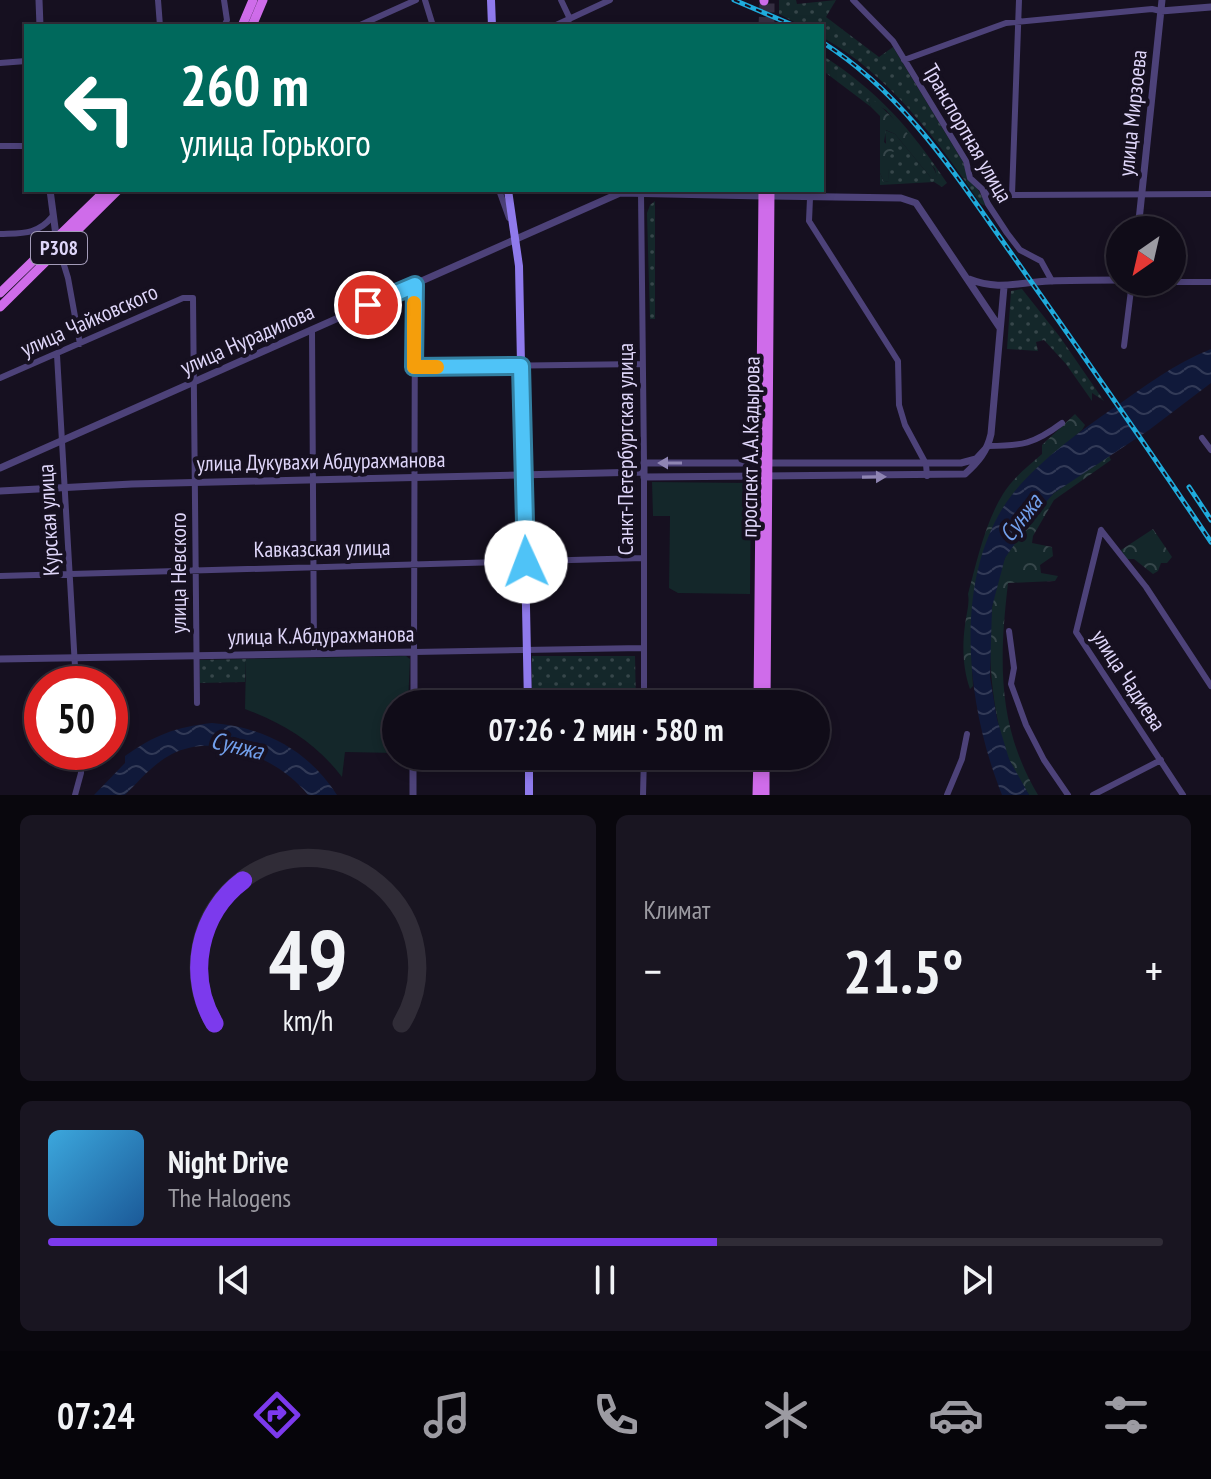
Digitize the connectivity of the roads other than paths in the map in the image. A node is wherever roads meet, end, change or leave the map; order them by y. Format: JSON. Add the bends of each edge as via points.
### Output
{"nodes":[{"id":1,"x":39,"y":0,"type":"edge"},
{"id":2,"x":158,"y":0,"type":"edge"},
{"id":3,"x":224,"y":0,"type":"edge"},
{"id":4,"x":253,"y":0,"type":"edge"},
{"id":5,"x":263,"y":0,"type":"edge"},
{"id":6,"x":416,"y":0,"type":"edge"},
{"id":7,"x":425,"y":0,"type":"edge"},
{"id":8,"x":491,"y":0,"type":"edge"},
{"id":9,"x":561,"y":0,"type":"edge"},
{"id":10,"x":610,"y":0,"type":"edge"},
{"id":11,"x":853,"y":0,"type":"edge"},
{"id":12,"x":1019,"y":0,"type":"edge"},
{"id":13,"x":1162,"y":0,"type":"edge"},
{"id":14,"x":1211,"y":7,"type":"edge"},
{"id":15,"x":1161,"y":11,"type":"junction"},
{"id":16,"x":570,"y":19,"type":"junction"},
{"id":17,"x":1018,"y":22,"type":"junction"},
{"id":18,"x":40,"y":24,"type":"edge"},
{"id":19,"x":160,"y":24,"type":"edge"},
{"id":20,"x":225,"y":24,"type":"edge"},
{"id":21,"x":243,"y":24,"type":"edge"},
{"id":22,"x":253,"y":24,"type":"edge"},
{"id":23,"x":362,"y":24,"type":"edge"},
{"id":24,"x":432,"y":24,"type":"edge"},
{"id":25,"x":492,"y":24,"type":"edge"},
{"id":26,"x":559,"y":24,"type":"edge"},
{"id":27,"x":904,"y":60,"type":"junction"},
{"id":28,"x":24,"y":61,"type":"edge"},
{"id":29,"x":0,"y":63,"type":"edge"},
{"id":30,"x":0,"y":146,"type":"edge"},
{"id":31,"x":24,"y":146,"type":"edge"},
{"id":32,"x":50,"y":192,"type":"edge"},
{"id":33,"x":104,"y":192,"type":"edge"},
{"id":34,"x":116,"y":192,"type":"edge"},
{"id":35,"x":500,"y":192,"type":"edge"},
{"id":36,"x":508,"y":192,"type":"edge"},
{"id":37,"x":984,"y":192,"type":"junction"},
{"id":38,"x":641,"y":193,"type":"junction"},
{"id":39,"x":767,"y":193,"type":"edge"},
{"id":40,"x":1211,"y":194,"type":"edge"},
{"id":41,"x":1012,"y":195,"type":"junction"},
{"id":42,"x":1141,"y":195,"type":"junction"},
{"id":43,"x":810,"y":198,"type":"junction"},
{"id":44,"x":1139,"y":216,"type":"edge"},
{"id":45,"x":52,"y":217,"type":"junction"},
{"id":46,"x":0,"y":234,"type":"edge"},
{"id":47,"x":517,"y":241,"type":"junction"},
{"id":48,"x":57,"y":244,"type":"junction"},
{"id":49,"x":969,"y":279,"type":"junction"},
{"id":50,"x":1106,"y":280,"type":"edge"},
{"id":51,"x":1052,"y":281,"type":"junction"},
{"id":52,"x":1186,"y":282,"type":"edge"},
{"id":53,"x":1211,"y":282,"type":"edge"},
{"id":54,"x":415,"y":285,"type":"junction"},
{"id":55,"x":1004,"y":287,"type":"junction"},
{"id":56,"x":0,"y":293,"type":"edge"},
{"id":57,"x":1130,"y":296,"type":"edge"},
{"id":58,"x":193,"y":298,"type":"joint"},
{"id":59,"x":0,"y":307,"type":"edge"},
{"id":60,"x":1000,"y":328,"type":"junction"},
{"id":61,"x":312,"y":330,"type":"junction"},
{"id":62,"x":80,"y":344,"type":"junction"},
{"id":63,"x":1124,"y":346,"type":"dead end"},
{"id":64,"x":57,"y":355,"type":"junction"},
{"id":65,"x":642,"y":364,"type":"junction"},
{"id":66,"x":521,"y":366,"type":"junction"},
{"id":67,"x":414,"y":367,"type":"junction"},
{"id":68,"x":0,"y":378,"type":"edge"},
{"id":69,"x":194,"y":382,"type":"junction"},
{"id":70,"x":1062,"y":423,"type":"dead end"},
{"id":71,"x":1202,"y":438,"type":"dead end"},
{"id":72,"x":61,"y":441,"type":"junction"},
{"id":73,"x":988,"y":446,"type":"junction"},
{"id":74,"x":1211,"y":450,"type":"edge"},
{"id":75,"x":831,"y":462,"type":"junction"},
{"id":76,"x":714,"y":463,"type":"junction"},
{"id":77,"x":765,"y":463,"type":"junction"},
{"id":78,"x":961,"y":463,"type":"junction"},
{"id":79,"x":926,"y":464,"type":"junction"},
{"id":80,"x":0,"y":468,"type":"edge"},
{"id":81,"x":644,"y":471,"type":"junction"},
{"id":82,"x":523,"y":475,"type":"junction"},
{"id":83,"x":714,"y":476,"type":"junction"},
{"id":84,"x":927,"y":476,"type":"junction"},
{"id":85,"x":959,"y":476,"type":"junction"},
{"id":86,"x":765,"y":477,"type":"junction"},
{"id":87,"x":830,"y":477,"type":"junction"},
{"id":88,"x":415,"y":478,"type":"junction"},
{"id":89,"x":315,"y":480,"type":"junction"},
{"id":90,"x":196,"y":482,"type":"junction"},
{"id":91,"x":66,"y":488,"type":"junction"},
{"id":92,"x":0,"y":491,"type":"edge"},
{"id":93,"x":644,"y":558,"type":"junction"},
{"id":94,"x":526,"y":562,"type":"junction"},
{"id":95,"x":412,"y":564,"type":"junction"},
{"id":96,"x":316,"y":567,"type":"junction"},
{"id":97,"x":196,"y":569,"type":"junction"},
{"id":98,"x":69,"y":574,"type":"junction"},
{"id":99,"x":0,"y":576,"type":"edge"},
{"id":100,"x":1009,"y":631,"type":"dead end"},
{"id":101,"x":643,"y":648,"type":"junction"},
{"id":102,"x":527,"y":651,"type":"junction"},
{"id":103,"x":414,"y":652,"type":"junction"},
{"id":104,"x":314,"y":654,"type":"junction"},
{"id":105,"x":197,"y":655,"type":"junction"},
{"id":106,"x":75,"y":656,"type":"junction"},
{"id":107,"x":0,"y":659,"type":"edge"},
{"id":108,"x":75,"y":666,"type":"edge"},
{"id":109,"x":1211,"y":686,"type":"edge"},
{"id":110,"x":414,"y":690,"type":"edge"},
{"id":111,"x":528,"y":690,"type":"edge"},
{"id":112,"x":644,"y":690,"type":"edge"},
{"id":113,"x":758,"y":690,"type":"edge"},
{"id":114,"x":766,"y":690,"type":"edge"},
{"id":115,"x":197,"y":703,"type":"dead end"},
{"id":116,"x":967,"y":734,"type":"dead end"},
{"id":117,"x":1161,"y":760,"type":"junction"},
{"id":118,"x":81,"y":770,"type":"edge"},
{"id":119,"x":413,"y":770,"type":"edge"},
{"id":120,"x":530,"y":770,"type":"edge"},
{"id":121,"x":644,"y":770,"type":"edge"},
{"id":122,"x":758,"y":770,"type":"edge"},
{"id":123,"x":765,"y":770,"type":"edge"},
{"id":124,"x":75,"y":795,"type":"edge"},
{"id":125,"x":413,"y":795,"type":"edge"},
{"id":126,"x":529,"y":795,"type":"edge"},
{"id":127,"x":643,"y":795,"type":"edge"},
{"id":128,"x":757,"y":795,"type":"edge"},
{"id":129,"x":765,"y":795,"type":"edge"},
{"id":130,"x":947,"y":795,"type":"edge"},
{"id":131,"x":1068,"y":795,"type":"edge"},
{"id":132,"x":1093,"y":795,"type":"edge"},
{"id":133,"x":1183,"y":795,"type":"edge"}],
"edges":[{"from":1,"to":18,"type":"street"},
{"from":2,"to":19,"type":"street"},
{"from":3,"to":20,"type":"street"},
{"from":4,"to":21,"type":"main road"},
{"from":5,"to":22,"type":"main road"},
{"from":6,"to":23,"type":"street"},
{"from":7,"to":24,"type":"street"},
{"from":8,"to":25,"type":"main road"},
{"from":9,"to":16,"type":"street"},
{"from":10,"to":16,"type":"street"},
{"from":11,"to":27,"type":"street","name":"Транспортная улица"},
{"from":12,"to":17,"type":"street"},
{"from":13,"to":15,"type":"street","name":"улица Мирзоева"},
{"from":14,"to":15,"type":"street"},
{"from":15,"to":17,"type":"street"},
{"from":15,"to":42,"type":"street","name":"улица Мирзоева"},
{"from":16,"to":26,"type":"street"},
{"from":17,"to":27,"type":"street"},
{"from":17,"to":41,"type":"street"},
{"from":27,"to":37,"type":"street","name":"Транспортная улица","via":[[966,161],[970,178]]},
{"from":28,"to":29,"type":"street"},
{"from":30,"to":31,"type":"street"},
{"from":32,"to":45,"type":"street"},
{"from":33,"to":48,"type":"main road","number":"p308"},
{"from":34,"to":48,"type":"main road","number":"P308"},
{"from":35,"to":47,"type":"street"},
{"from":36,"to":47,"type":"main road"},
{"from":37,"to":41,"type":"street"},
{"from":37,"to":51,"type":"street","name":"Транспортная улица","via":[[1020,250],[1041,261]]},
{"from":38,"to":39,"type":"street","name":"улица Нурадилова"},
{"from":38,"to":47,"type":"street","name":"улица Нурадилова","via":[[620,193]]},
{"from":38,"to":65,"type":"street","name":"Санкт-Петербургская улица"},
{"from":39,"to":43,"type":"street","name":"улица Нурадилова"},
{"from":39,"to":77,"type":"main road","name":"проспект А.А.Кадырова"},
{"from":40,"to":42,"type":"street"},
{"from":41,"to":42,"type":"street"},
{"from":42,"to":44,"type":"street","name":"улица Мирзоева"},
{"from":43,"to":49,"type":"street","name":"улица Нурадилова","via":[[901,198],[916,203]]},
{"from":43,"to":79,"type":"street","via":[[809,221],[898,361],[899,405]]},
{"from":45,"to":46,"type":"street","via":[[32,233]]},
{"from":45,"to":48,"type":"street"},
{"from":47,"to":54,"type":"street","name":"улица Нурадилова"},
{"from":47,"to":66,"type":"main road"},
{"from":48,"to":56,"type":"main road","number":"p308"},
{"from":48,"to":59,"type":"main road","number":"P308"},
{"from":48,"to":62,"type":"street"},
{"from":49,"to":55,"type":"street"},
{"from":49,"to":60,"type":"street"},
{"from":50,"to":51,"type":"street"},
{"from":51,"to":55,"type":"street"},
{"from":52,"to":53,"type":"street"},
{"from":54,"to":61,"type":"street","name":"улица Нурадилова"},
{"from":54,"to":67,"type":"street"},
{"from":55,"to":60,"type":"street"},
{"from":57,"to":63,"type":"street"},
{"from":58,"to":62,"type":"street","name":"улица Чайковского"},
{"from":58,"to":69,"type":"street","name":"улица Невского"},
{"from":60,"to":73,"type":"street"},
{"from":61,"to":69,"type":"street","name":"улица Нурадилова"},
{"from":61,"to":89,"type":"street"},
{"from":62,"to":64,"type":"street","name":"улица Чайковского"},
{"from":64,"to":68,"type":"street","name":"улица Чайковского"},
{"from":64,"to":72,"type":"street","name":"Курская улица"},
{"from":65,"to":66,"type":"street"},
{"from":65,"to":81,"type":"street","name":"Санкт-Петербургская улица"},
{"from":66,"to":67,"type":"street"},
{"from":66,"to":82,"type":"main road"},
{"from":67,"to":88,"type":"street"},
{"from":69,"to":72,"type":"street","name":"улица Нурадилова"},
{"from":69,"to":90,"type":"street","name":"улица Невского"},
{"from":70,"to":73,"type":"street","via":[[1020,446]]},
{"from":71,"to":74,"type":"street"},
{"from":72,"to":80,"type":"street","name":"улица Нурадилова"},
{"from":72,"to":91,"type":"street","name":"Курская улица"},
{"from":73,"to":78,"type":"street","via":[[976,459]]},
{"from":73,"to":85,"type":"street"},
{"from":75,"to":77,"type":"street","name":"улица Дукувахи Абдурахманова"},
{"from":75,"to":79,"type":"street","name":"улица Дукувахи Абдурахманова"},
{"from":75,"to":87,"type":"street"},
{"from":76,"to":77,"type":"street","name":"улица Дукувахи Абдурахманова"},
{"from":76,"to":81,"type":"street","name":"улица Дукувахи Абдурахманова","one_way":true},
{"from":76,"to":83,"type":"street"},
{"from":77,"to":86,"type":"main road","name":"проспект А.А.Кадырова"},
{"from":78,"to":79,"type":"street","name":"улица Дукувахи Абдурахманова"},
{"from":78,"to":85,"type":"street"},
{"from":79,"to":84,"type":"street"},
{"from":81,"to":82,"type":"street","name":"улица Дукувахи Абдурахманова"},
{"from":81,"to":83,"type":"street","name":"улица Дукувахи Абдурахманова"},
{"from":81,"to":93,"type":"street","name":"Санкт-Петербургская улица"},
{"from":82,"to":88,"type":"street","name":"улица Дукувахи Абдурахманова"},
{"from":82,"to":94,"type":"main road"},
{"from":83,"to":86,"type":"street","name":"улица Дукувахи Абдурахманова"},
{"from":84,"to":85,"type":"street","name":"улица Дукувахи Абдурахманова"},
{"from":87,"to":84,"type":"street","name":"улица Дукувахи Абдурахманова","one_way":true},
{"from":86,"to":87,"type":"street","name":"улица Дукувахи Абдурахманова"},
{"from":86,"to":113,"type":"main road","name":"проспект А.А.Кадырова"},
{"from":86,"to":114,"type":"main road","name":"проспект А.А.Кадырова"},
{"from":88,"to":89,"type":"street","name":"улица Дукувахи Абдурахманова"},
{"from":88,"to":95,"type":"street"},
{"from":89,"to":90,"type":"street","name":"улица Дукувахи Абдурахманова"},
{"from":89,"to":96,"type":"street"},
{"from":90,"to":91,"type":"street","name":"улица Дукувахи Абдурахманова"},
{"from":90,"to":97,"type":"street","name":"улица Невского"},
{"from":91,"to":92,"type":"street","name":"улица Дукувахи Абдурахманова"},
{"from":91,"to":98,"type":"street","name":"Курская улица"},
{"from":93,"to":94,"type":"street","name":"Кавказская улица"},
{"from":93,"to":101,"type":"street","name":"Санкт-Петербургская улица"},
{"from":94,"to":95,"type":"street","name":"Кавказская улица"},
{"from":94,"to":102,"type":"main road"},
{"from":95,"to":96,"type":"street","name":"Кавказская улица"},
{"from":95,"to":103,"type":"street"},
{"from":96,"to":97,"type":"street","name":"Кавказская улица"},
{"from":96,"to":104,"type":"street"},
{"from":97,"to":98,"type":"street","name":"Кавказская улица"},
{"from":97,"to":105,"type":"street","name":"улица Невского"},
{"from":98,"to":99,"type":"street","name":"Кавказская улица"},
{"from":98,"to":106,"type":"street","name":"Курская улица"},
{"from":100,"to":131,"type":"street","via":[[1011,684],[1026,725]]},
{"from":101,"to":102,"type":"street","name":"улица К.Абдурахманова"},
{"from":101,"to":112,"type":"street","name":"Санкт-Петербургская улица"},
{"from":102,"to":103,"type":"street","name":"улица К.Абдурахманова"},
{"from":102,"to":111,"type":"main road"},
{"from":103,"to":104,"type":"street","name":"улица К.Абдурахманова"},
{"from":103,"to":110,"type":"street"},
{"from":104,"to":105,"type":"street","name":"улица К.Абдурахманова"},
{"from":105,"to":106,"type":"street","name":"улица К.Абдурахманова"},
{"from":105,"to":115,"type":"street","name":"улица Невского"},
{"from":106,"to":107,"type":"street","name":"улица К.Абдурахманова"},
{"from":106,"to":108,"type":"street","name":"Курская улица"},
{"from":109,"to":117,"type":"street","name":"улица Чадиева","via":[[1101,530],[1076,632]]},
{"from":116,"to":130,"type":"street"},
{"from":117,"to":132,"type":"street"},
{"from":117,"to":133,"type":"street","name":"улица Чадиева"},
{"from":118,"to":124,"type":"street"},
{"from":119,"to":125,"type":"street"},
{"from":120,"to":126,"type":"main road"},
{"from":121,"to":127,"type":"street"},
{"from":122,"to":128,"type":"main road"},
{"from":123,"to":129,"type":"main road"}]}
